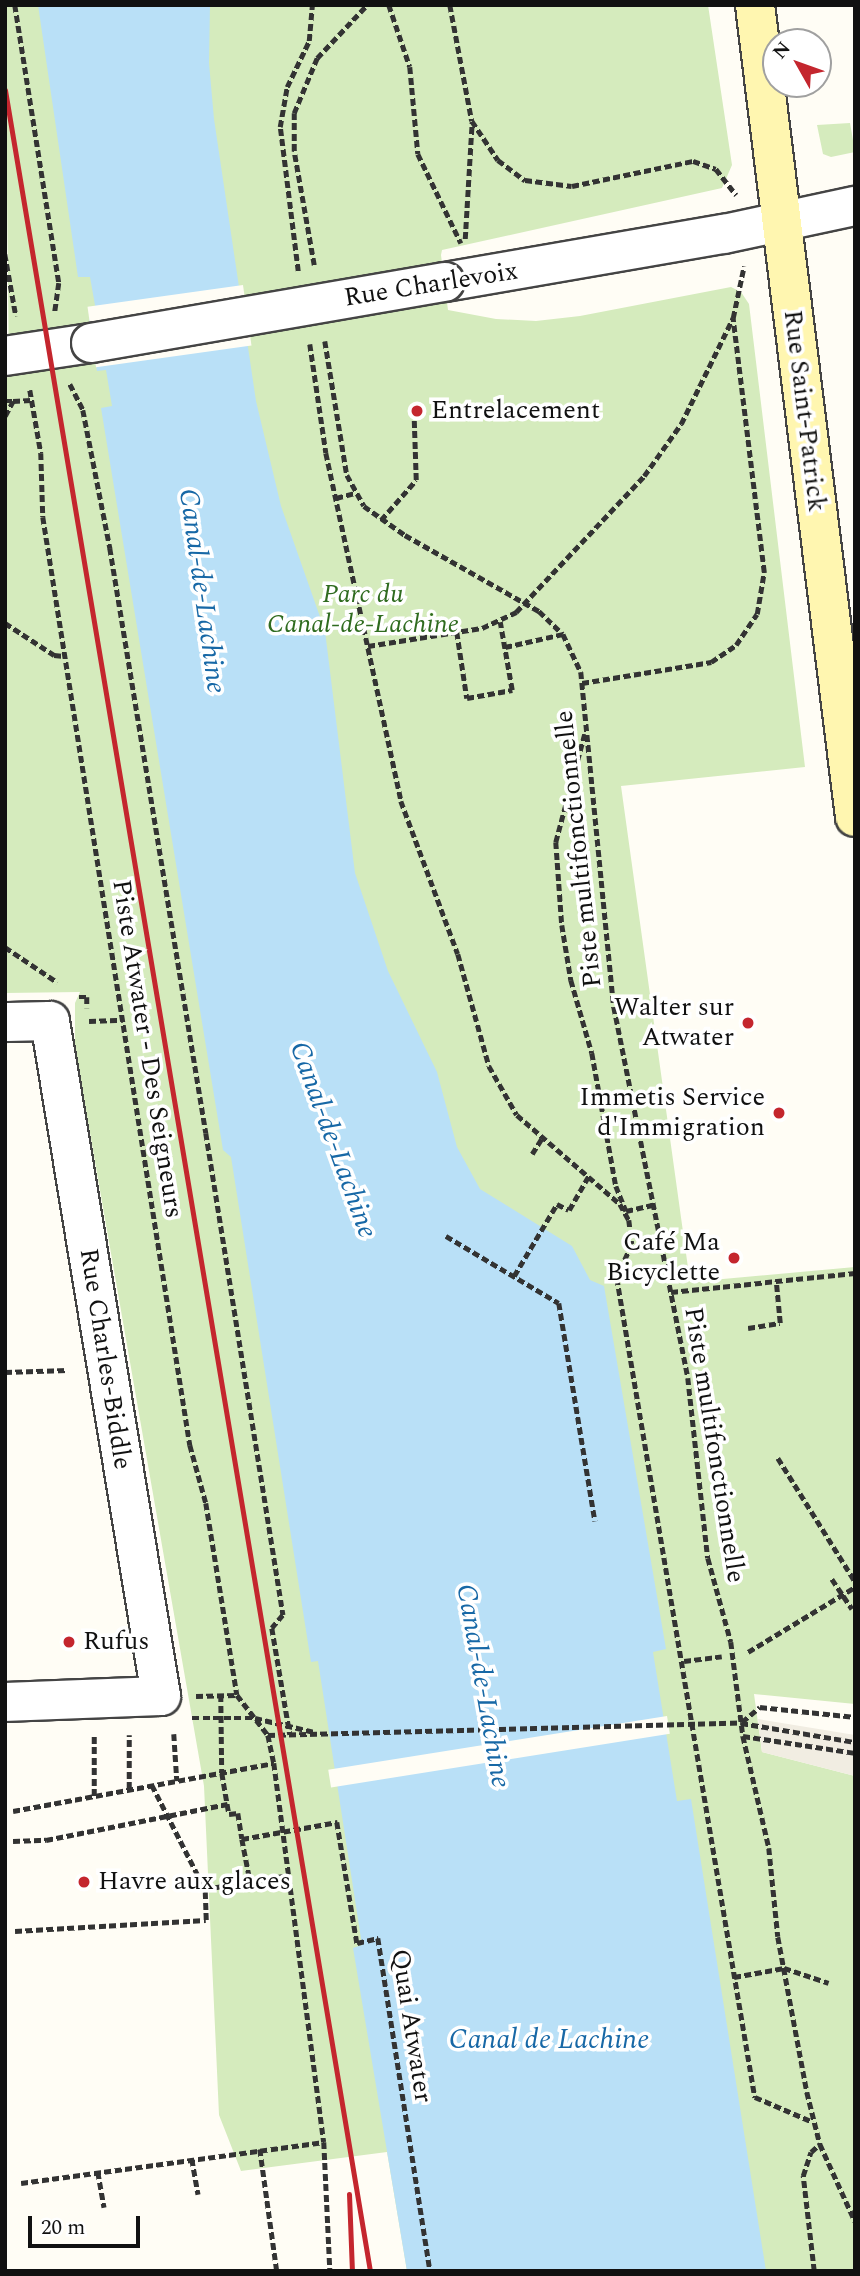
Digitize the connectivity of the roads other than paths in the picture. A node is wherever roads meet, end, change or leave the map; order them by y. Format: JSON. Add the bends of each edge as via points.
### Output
{"nodes":[{"id":1,"x":755,"y":5,"type":"edge"},
{"id":2,"x":855,"y":206,"type":"edge"},
{"id":3,"x":780,"y":221,"type":"junction"},
{"id":4,"x":17,"y":354,"type":"edge"},
{"id":5,"x":855,"y":817,"type":"edge"},
{"id":6,"x":5,"y":1022,"type":"edge"},
{"id":7,"x":5,"y":1702,"type":"edge"}],
"edges":[{"from":1,"to":3,"type":"main road","name":"Rue Saint-Patrick"},
{"from":2,"to":3,"type":"street","name":"Rue Charlevoix"},
{"from":3,"to":4,"type":"street","name":"Rue Charlevoix","bridge":true},
{"from":3,"to":5,"type":"main road","name":"Rue Saint-Patrick"},
{"from":6,"to":7,"type":"street","name":"Rue Charles-Biddle","via":[[67,1008],[178,1703]]}]}
